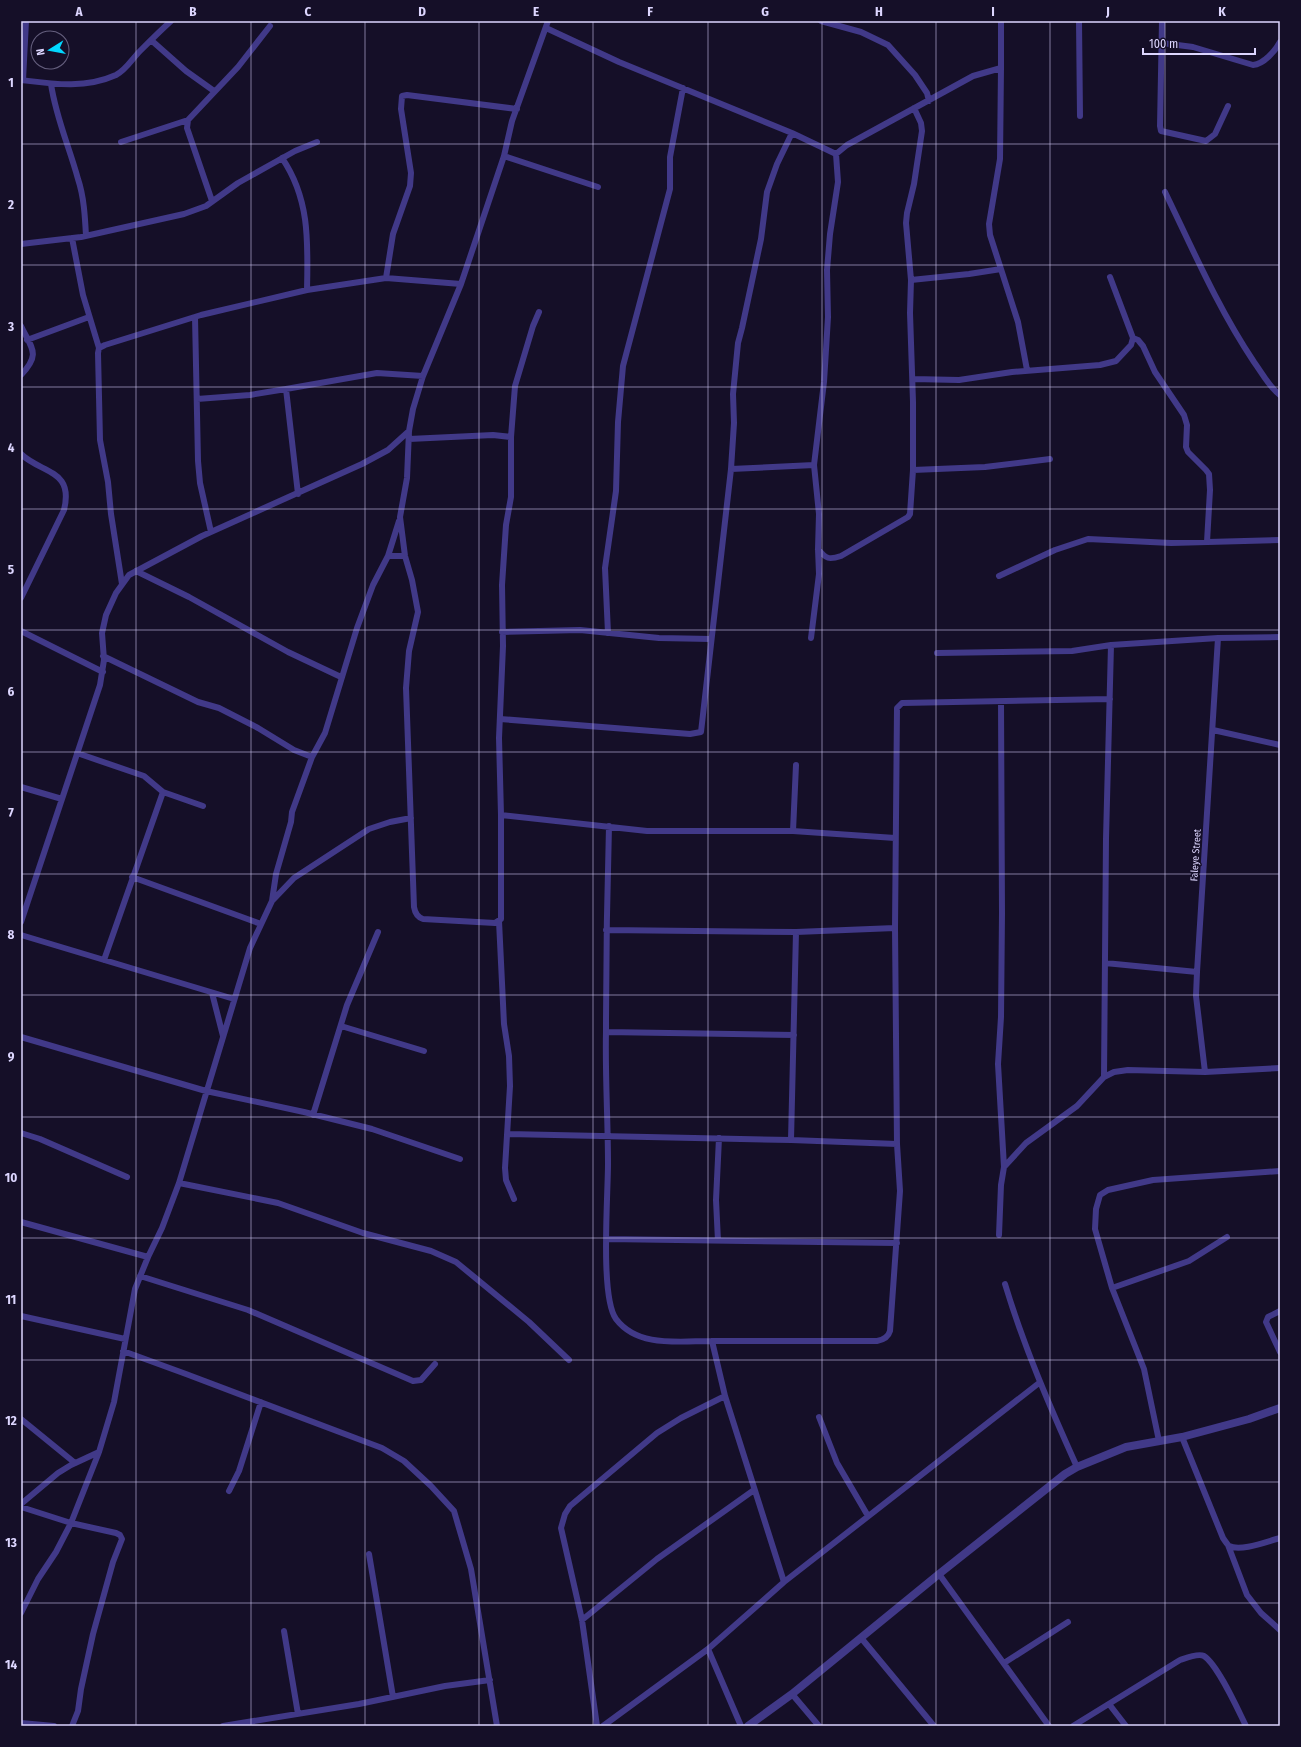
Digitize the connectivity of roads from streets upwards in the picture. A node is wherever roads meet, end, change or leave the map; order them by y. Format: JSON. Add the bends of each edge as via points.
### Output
{"nodes":[{"id":1,"x":26,"y":21,"type":"edge"},
{"id":2,"x":171,"y":21,"type":"edge"},
{"id":3,"x":548,"y":21,"type":"edge"},
{"id":4,"x":821,"y":21,"type":"edge"},
{"id":5,"x":1001,"y":21,"type":"edge"},
{"id":6,"x":1079,"y":21,"type":"edge"},
{"id":7,"x":1162,"y":21,"type":"edge"},
{"id":8,"x":270,"y":26,"type":"dead end"},
{"id":9,"x":546,"y":28,"type":"junction"},
{"id":10,"x":151,"y":40,"type":"junction"},
{"id":11,"x":1280,"y":42,"type":"edge"},
{"id":12,"x":1162,"y":43,"type":"junction"},
{"id":13,"x":1001,"y":68,"type":"junction"},
{"id":14,"x":22,"y":80,"type":"edge"},
{"id":15,"x":51,"y":84,"type":"junction"},
{"id":16,"x":683,"y":88,"type":"junction"},
{"id":17,"x":214,"y":91,"type":"junction"},
{"id":18,"x":927,"y":93,"type":"junction"},
{"id":19,"x":935,"y":97,"type":"junction"},
{"id":20,"x":929,"y":101,"type":"junction"},
{"id":21,"x":1228,"y":106,"type":"dead end"},
{"id":22,"x":914,"y":108,"type":"junction"},
{"id":23,"x":517,"y":109,"type":"junction"},
{"id":24,"x":1080,"y":116,"type":"dead end"},
{"id":25,"x":188,"y":120,"type":"junction"},
{"id":26,"x":792,"y":133,"type":"junction"},
{"id":27,"x":121,"y":142,"type":"dead end"},
{"id":28,"x":317,"y":142,"type":"dead end"},
{"id":29,"x":836,"y":154,"type":"junction"},
{"id":30,"x":504,"y":156,"type":"junction"},
{"id":31,"x":282,"y":158,"type":"junction"},
{"id":32,"x":598,"y":187,"type":"dead end"},
{"id":33,"x":1165,"y":192,"type":"dead end"},
{"id":34,"x":212,"y":201,"type":"junction"},
{"id":35,"x":86,"y":236,"type":"junction"},
{"id":36,"x":72,"y":238,"type":"junction"},
{"id":37,"x":21,"y":244,"type":"edge"},
{"id":38,"x":1001,"y":269,"type":"junction"},
{"id":39,"x":1110,"y":277,"type":"dead end"},
{"id":40,"x":386,"y":278,"type":"junction"},
{"id":41,"x":912,"y":280,"type":"junction"},
{"id":42,"x":461,"y":284,"type":"junction"},
{"id":43,"x":307,"y":290,"type":"junction"},
{"id":44,"x":539,"y":312,"type":"dead end"},
{"id":45,"x":89,"y":317,"type":"junction"},
{"id":46,"x":195,"y":317,"type":"junction"},
{"id":47,"x":21,"y":326,"type":"edge"},
{"id":48,"x":1133,"y":338,"type":"junction"},
{"id":49,"x":28,"y":340,"type":"junction"},
{"id":50,"x":99,"y":348,"type":"junction"},
{"id":51,"x":1027,"y":370,"type":"junction"},
{"id":52,"x":21,"y":375,"type":"edge"},
{"id":53,"x":423,"y":376,"type":"junction"},
{"id":54,"x":913,"y":378,"type":"junction"},
{"id":55,"x":286,"y":389,"type":"junction"},
{"id":56,"x":1280,"y":395,"type":"edge"},
{"id":57,"x":197,"y":399,"type":"junction"},
{"id":58,"x":409,"y":432,"type":"junction"},
{"id":59,"x":511,"y":437,"type":"junction"},
{"id":60,"x":409,"y":439,"type":"junction"},
{"id":61,"x":21,"y":454,"type":"edge"},
{"id":62,"x":1050,"y":459,"type":"dead end"},
{"id":63,"x":814,"y":465,"type":"junction"},
{"id":64,"x":731,"y":469,"type":"junction"},
{"id":65,"x":913,"y":470,"type":"junction"},
{"id":66,"x":298,"y":494,"type":"junction"},
{"id":67,"x":400,"y":517,"type":"junction"},
{"id":68,"x":211,"y":532,"type":"junction"},
{"id":69,"x":1280,"y":540,"type":"edge"},
{"id":70,"x":1207,"y":542,"type":"junction"},
{"id":71,"x":818,"y":549,"type":"junction"},
{"id":72,"x":388,"y":556,"type":"junction"},
{"id":73,"x":405,"y":556,"type":"junction"},
{"id":74,"x":136,"y":570,"type":"junction"},
{"id":75,"x":999,"y":576,"type":"dead end"},
{"id":76,"x":122,"y":584,"type":"junction"},
{"id":77,"x":21,"y":598,"type":"edge"},
{"id":78,"x":21,"y":631,"type":"edge"},
{"id":79,"x":502,"y":632,"type":"junction"},
{"id":80,"x":608,"y":633,"type":"junction"},
{"id":81,"x":1280,"y":637,"type":"edge"},
{"id":82,"x":811,"y":638,"type":"dead end"},
{"id":83,"x":1218,"y":638,"type":"junction"},
{"id":84,"x":711,"y":639,"type":"junction"},
{"id":85,"x":1111,"y":645,"type":"junction"},
{"id":86,"x":937,"y":653,"type":"dead end"},
{"id":87,"x":103,"y":656,"type":"junction"},
{"id":88,"x":103,"y":672,"type":"junction"},
{"id":89,"x":341,"y":677,"type":"junction"},
{"id":90,"x":1110,"y":699,"type":"junction"},
{"id":91,"x":1001,"y":702,"type":"junction"},
{"id":92,"x":500,"y":719,"type":"junction"},
{"id":93,"x":1213,"y":730,"type":"junction"},
{"id":94,"x":1280,"y":745,"type":"edge"},
{"id":95,"x":77,"y":753,"type":"junction"},
{"id":96,"x":312,"y":757,"type":"junction"},
{"id":97,"x":796,"y":765,"type":"dead end"},
{"id":98,"x":21,"y":787,"type":"edge"},
{"id":99,"x":163,"y":792,"type":"junction"},
{"id":100,"x":62,"y":799,"type":"junction"},
{"id":101,"x":203,"y":806,"type":"dead end"},
{"id":102,"x":502,"y":815,"type":"junction"},
{"id":103,"x":411,"y":818,"type":"junction"},
{"id":104,"x":610,"y":826,"type":"junction"},
{"id":105,"x":792,"y":831,"type":"junction"},
{"id":106,"x":895,"y":838,"type":"junction"},
{"id":107,"x":132,"y":877,"type":"junction"},
{"id":108,"x":272,"y":901,"type":"junction"},
{"id":109,"x":21,"y":922,"type":"edge"},
{"id":110,"x":499,"y":922,"type":"junction"},
{"id":111,"x":261,"y":924,"type":"junction"},
{"id":112,"x":895,"y":928,"type":"junction"},
{"id":113,"x":606,"y":930,"type":"junction"},
{"id":114,"x":378,"y":932,"type":"dead end"},
{"id":115,"x":796,"y":932,"type":"junction"},
{"id":116,"x":21,"y":936,"type":"edge"},
{"id":117,"x":104,"y":960,"type":"junction"},
{"id":118,"x":1105,"y":963,"type":"junction"},
{"id":119,"x":1197,"y":972,"type":"junction"},
{"id":120,"x":212,"y":992,"type":"junction"},
{"id":121,"x":234,"y":999,"type":"junction"},
{"id":122,"x":341,"y":1026,"type":"junction"},
{"id":123,"x":606,"y":1032,"type":"junction"},
{"id":124,"x":794,"y":1035,"type":"junction"},
{"id":125,"x":21,"y":1037,"type":"edge"},
{"id":126,"x":223,"y":1038,"type":"junction"},
{"id":127,"x":424,"y":1051,"type":"dead end"},
{"id":128,"x":1280,"y":1068,"type":"edge"},
{"id":129,"x":1205,"y":1072,"type":"junction"},
{"id":130,"x":1104,"y":1077,"type":"junction"},
{"id":131,"x":206,"y":1091,"type":"junction"},
{"id":132,"x":313,"y":1115,"type":"junction"},
{"id":133,"x":21,"y":1133,"type":"edge"},
{"id":134,"x":507,"y":1134,"type":"junction"},
{"id":135,"x":606,"y":1136,"type":"junction"},
{"id":136,"x":719,"y":1138,"type":"junction"},
{"id":137,"x":791,"y":1140,"type":"junction"},
{"id":138,"x":897,"y":1144,"type":"junction"},
{"id":139,"x":460,"y":1159,"type":"dead end"},
{"id":140,"x":1004,"y":1167,"type":"junction"},
{"id":141,"x":1280,"y":1171,"type":"edge"},
{"id":142,"x":127,"y":1177,"type":"dead end"},
{"id":143,"x":179,"y":1183,"type":"junction"},
{"id":144,"x":514,"y":1199,"type":"dead end"},
{"id":145,"x":21,"y":1222,"type":"edge"},
{"id":146,"x":999,"y":1235,"type":"dead end"},
{"id":147,"x":1227,"y":1237,"type":"dead end"},
{"id":148,"x":607,"y":1239,"type":"junction"},
{"id":149,"x":718,"y":1240,"type":"junction"},
{"id":150,"x":897,"y":1243,"type":"junction"},
{"id":151,"x":148,"y":1257,"type":"junction"},
{"id":152,"x":140,"y":1276,"type":"junction"},
{"id":153,"x":1005,"y":1284,"type":"dead end"},
{"id":154,"x":1112,"y":1288,"type":"junction"},
{"id":155,"x":1280,"y":1311,"type":"edge"},
{"id":156,"x":21,"y":1316,"type":"edge"},
{"id":157,"x":125,"y":1339,"type":"junction"},
{"id":158,"x":712,"y":1342,"type":"junction"},
{"id":159,"x":123,"y":1352,"type":"junction"},
{"id":160,"x":1280,"y":1352,"type":"edge"},
{"id":161,"x":570,"y":1360,"type":"dead end"},
{"id":162,"x":435,"y":1364,"type":"dead end"},
{"id":163,"x":1039,"y":1383,"type":"junction"},
{"id":164,"x":725,"y":1396,"type":"junction"},
{"id":165,"x":261,"y":1402,"type":"junction"},
{"id":166,"x":1280,"y":1408,"type":"edge"},
{"id":167,"x":819,"y":1416,"type":"dead end"},
{"id":168,"x":21,"y":1419,"type":"edge"},
{"id":169,"x":1182,"y":1437,"type":"junction"},
{"id":170,"x":1159,"y":1440,"type":"junction"},
{"id":171,"x":99,"y":1452,"type":"junction"},
{"id":172,"x":75,"y":1463,"type":"junction"},
{"id":173,"x":1077,"y":1467,"type":"junction"},
{"id":174,"x":754,"y":1490,"type":"junction"},
{"id":175,"x":229,"y":1491,"type":"dead end"},
{"id":176,"x":21,"y":1505,"type":"edge"},
{"id":177,"x":868,"y":1516,"type":"junction"},
{"id":178,"x":71,"y":1523,"type":"junction"},
{"id":179,"x":1280,"y":1538,"type":"edge"},
{"id":180,"x":1228,"y":1545,"type":"junction"},
{"id":181,"x":369,"y":1554,"type":"dead end"},
{"id":182,"x":939,"y":1574,"type":"junction"},
{"id":183,"x":784,"y":1582,"type":"junction"},
{"id":184,"x":21,"y":1613,"type":"edge"},
{"id":185,"x":582,"y":1620,"type":"junction"},
{"id":186,"x":1068,"y":1622,"type":"dead end"},
{"id":187,"x":1280,"y":1630,"type":"edge"},
{"id":188,"x":284,"y":1631,"type":"dead end"},
{"id":189,"x":862,"y":1639,"type":"junction"},
{"id":190,"x":708,"y":1649,"type":"junction"},
{"id":191,"x":1004,"y":1664,"type":"junction"},
{"id":192,"x":490,"y":1680,"type":"junction"},
{"id":193,"x":792,"y":1694,"type":"junction"},
{"id":194,"x":393,"y":1697,"type":"junction"},
{"id":195,"x":1109,"y":1704,"type":"junction"},
{"id":196,"x":298,"y":1714,"type":"junction"},
{"id":197,"x":21,"y":1723,"type":"edge"},
{"id":198,"x":54,"y":1726,"type":"edge"},
{"id":199,"x":72,"y":1726,"type":"edge"},
{"id":200,"x":223,"y":1726,"type":"edge"},
{"id":201,"x":497,"y":1726,"type":"edge"},
{"id":202,"x":597,"y":1726,"type":"edge"},
{"id":203,"x":603,"y":1726,"type":"edge"},
{"id":204,"x":741,"y":1726,"type":"edge"},
{"id":205,"x":748,"y":1726,"type":"edge"},
{"id":206,"x":819,"y":1726,"type":"edge"},
{"id":207,"x":934,"y":1726,"type":"edge"},
{"id":208,"x":1049,"y":1726,"type":"edge"},
{"id":209,"x":1073,"y":1726,"type":"edge"},
{"id":210,"x":1126,"y":1726,"type":"edge"},
{"id":211,"x":1246,"y":1726,"type":"edge"}],
"edges":[{"from":1,"to":14,"type":"street"},
{"from":2,"to":10,"type":"street"},
{"from":3,"to":9,"type":"street"},
{"from":4,"to":18,"type":"street","via":[[861,32],[888,45]]},
{"from":5,"to":13,"type":"street"},
{"from":6,"to":24,"type":"street"},
{"from":7,"to":12,"type":"street"},
{"from":8,"to":17,"type":"street","via":[[238,67]]},
{"from":9,"to":16,"type":"street"},
{"from":9,"to":23,"type":"street"},
{"from":10,"to":15,"type":"street","via":[[128,66],[116,75],[84,84]]},
{"from":10,"to":17,"type":"street"},
{"from":11,"to":12,"type":"street","via":[[1275,51],[1253,65],[1193,47]]},
{"from":12,"to":21,"type":"street","via":[[1161,131],[1206,141],[1215,134]]},
{"from":13,"to":19,"type":"street","via":[[973,76]]},
{"from":13,"to":38,"type":"street","via":[[1000,159],[988,224]]},
{"from":14,"to":15,"type":"street"},
{"from":15,"to":35,"type":"street","via":[[55,108],[79,180],[84,202]]},
{"from":16,"to":26,"type":"street"},
{"from":16,"to":80,"type":"street","via":[[670,157],[670,189],[623,366],[616,492],[605,568]]},
{"from":17,"to":25,"type":"street"},
{"from":18,"to":19,"type":"street"},
{"from":18,"to":20,"type":"street"},
{"from":19,"to":20,"type":"street"},
{"from":20,"to":22,"type":"street"},
{"from":22,"to":29,"type":"street","via":[[847,145]]},
{"from":22,"to":41,"type":"street","via":[[922,131],[907,213],[906,230]]},
{"from":23,"to":30,"type":"street"},
{"from":23,"to":40,"type":"street","via":[[402,96],[401,109],[411,173],[410,186],[393,234]]},
{"from":25,"to":27,"type":"street"},
{"from":25,"to":34,"type":"street","via":[[187,128]]},
{"from":26,"to":29,"type":"street"},
{"from":26,"to":64,"type":"street","via":[[767,192],[761,239],[738,343],[733,394]]},
{"from":28,"to":31,"type":"street"},
{"from":29,"to":63,"type":"street","via":[[838,182],[827,270],[828,317],[824,382]]},
{"from":30,"to":32,"type":"street"},
{"from":30,"to":42,"type":"street"},
{"from":31,"to":34,"type":"street"},
{"from":31,"to":43,"type":"street","via":[[297,184],[304,209]]},
{"from":33,"to":56,"type":"street","via":[[1206,280],[1244,346]]},
{"from":34,"to":35,"type":"street","via":[[206,206],[184,214]]},
{"from":35,"to":36,"type":"street"},
{"from":36,"to":37,"type":"street"},
{"from":36,"to":45,"type":"street"},
{"from":38,"to":41,"type":"street"},
{"from":38,"to":51,"type":"street","via":[[1018,322]]},
{"from":39,"to":48,"type":"street"},
{"from":40,"to":42,"type":"street"},
{"from":40,"to":43,"type":"street"},
{"from":41,"to":54,"type":"street","via":[[910,313]]},
{"from":42,"to":53,"type":"street"},
{"from":43,"to":46,"type":"street"},
{"from":44,"to":59,"type":"street","via":[[515,386]]},
{"from":45,"to":49,"type":"street"},
{"from":45,"to":50,"type":"street"},
{"from":46,"to":50,"type":"street"},
{"from":46,"to":57,"type":"street"},
{"from":47,"to":49,"type":"street"},
{"from":48,"to":51,"type":"street","via":[[1131,345],[1116,361]]},
{"from":48,"to":70,"type":"street","via":[[1143,346],[1155,372],[1184,415],[1188,452],[1209,474]]},
{"from":49,"to":52,"type":"street","via":[[32,346],[33,358]]},
{"from":50,"to":76,"type":"street","via":[[100,440]]},
{"from":51,"to":54,"type":"street","via":[[959,380]]},
{"from":53,"to":55,"type":"street","via":[[377,373]]},
{"from":53,"to":58,"type":"street"},
{"from":54,"to":65,"type":"street"},
{"from":55,"to":57,"type":"street"},
{"from":55,"to":66,"type":"street"},
{"from":57,"to":68,"type":"street","via":[[200,483]]},
{"from":58,"to":60,"type":"street"},
{"from":58,"to":66,"type":"street","via":[[381,454]]},
{"from":59,"to":60,"type":"street","via":[[493,435]]},
{"from":59,"to":79,"type":"street","via":[[511,497],[506,524],[502,584]]},
{"from":60,"to":67,"type":"street","via":[[407,478]]},
{"from":61,"to":77,"type":"street","via":[[60,478],[67,495],[64,510]]},
{"from":62,"to":65,"type":"street","via":[[985,467]]},
{"from":63,"to":64,"type":"street"},
{"from":63,"to":71,"type":"street","via":[[819,514]]},
{"from":64,"to":84,"type":"street"},
{"from":65,"to":71,"type":"street","via":[[908,518],[836,558],[824,557]]},
{"from":66,"to":68,"type":"street"},
{"from":67,"to":72,"type":"street"},
{"from":67,"to":73,"type":"street"},
{"from":68,"to":74,"type":"street"},
{"from":69,"to":70,"type":"street"},
{"from":70,"to":75,"type":"street","via":[[1088,539],[1055,550]]},
{"from":71,"to":82,"type":"street","via":[[819,574]]},
{"from":72,"to":73,"type":"street"},
{"from":72,"to":89,"type":"street","via":[[373,585]]},
{"from":73,"to":103,"type":"street","via":[[418,612],[409,651],[406,688]]},
{"from":74,"to":76,"type":"street"},
{"from":74,"to":89,"type":"street","via":[[288,652]]},
{"from":76,"to":87,"type":"street","via":[[106,615],[102,633]]},
{"from":78,"to":88,"type":"street"},
{"from":79,"to":80,"type":"street","via":[[580,630]]},
{"from":79,"to":92,"type":"street"},
{"from":80,"to":84,"type":"street","via":[[659,638]]},
{"from":81,"to":83,"type":"street"},
{"from":83,"to":85,"type":"street"},
{"from":83,"to":93,"type":"street","name":"Faleye Street"},
{"from":84,"to":92,"type":"street","via":[[701,732],[690,734]]},
{"from":85,"to":86,"type":"street","via":[[1072,650]]},
{"from":85,"to":90,"type":"street"},
{"from":87,"to":88,"type":"street"},
{"from":87,"to":96,"type":"street","via":[[198,702],[219,708],[294,750]]},
{"from":88,"to":95,"type":"street"},
{"from":89,"to":96,"type":"street","via":[[325,733]]},
{"from":90,"to":91,"type":"street"},
{"from":90,"to":118,"type":"street"},
{"from":91,"to":106,"type":"street","via":[[902,703],[897,708]]},
{"from":91,"to":140,"type":"street","via":[[1002,912],[998,1064]]},
{"from":92,"to":102,"type":"street"},
{"from":93,"to":94,"type":"street"},
{"from":93,"to":119,"type":"street","name":"Faleye Street"},
{"from":95,"to":99,"type":"street","via":[[144,776]]},
{"from":95,"to":100,"type":"street"},
{"from":96,"to":108,"type":"street","via":[[292,812],[276,874]]},
{"from":97,"to":105,"type":"street"},
{"from":98,"to":100,"type":"street"},
{"from":99,"to":101,"type":"street"},
{"from":99,"to":107,"type":"street"},
{"from":100,"to":109,"type":"street"},
{"from":102,"to":104,"type":"street"},
{"from":102,"to":110,"type":"street"},
{"from":103,"to":108,"type":"street","via":[[369,829],[294,878]]},
{"from":103,"to":110,"type":"street","via":[[414,907],[419,918]]},
{"from":104,"to":105,"type":"street","via":[[647,831]]},
{"from":104,"to":113,"type":"street"},
{"from":105,"to":106,"type":"street"},
{"from":106,"to":112,"type":"street"},
{"from":107,"to":111,"type":"street"},
{"from":107,"to":117,"type":"street"},
{"from":108,"to":111,"type":"street"},
{"from":110,"to":134,"type":"street","via":[[504,1024],[510,1064]]},
{"from":111,"to":121,"type":"street","via":[[250,948]]},
{"from":112,"to":115,"type":"street"},
{"from":112,"to":138,"type":"street"},
{"from":113,"to":115,"type":"street"},
{"from":113,"to":123,"type":"street"},
{"from":114,"to":122,"type":"street","via":[[359,972]]},
{"from":115,"to":124,"type":"street"},
{"from":116,"to":117,"type":"street"},
{"from":117,"to":120,"type":"street"},
{"from":118,"to":119,"type":"street"},
{"from":118,"to":130,"type":"street"},
{"from":119,"to":129,"type":"street","name":"Faleye Street","via":[[1196,996]]},
{"from":120,"to":121,"type":"street"},
{"from":120,"to":126,"type":"street"},
{"from":121,"to":126,"type":"street"},
{"from":122,"to":127,"type":"street"},
{"from":122,"to":132,"type":"street"},
{"from":123,"to":124,"type":"street"},
{"from":123,"to":135,"type":"street"},
{"from":124,"to":137,"type":"street"},
{"from":125,"to":131,"type":"street"},
{"from":126,"to":131,"type":"street"},
{"from":128,"to":129,"type":"street"},
{"from":129,"to":130,"type":"street","via":[[1128,1070]]},
{"from":130,"to":140,"type":"street","via":[[1077,1106],[1026,1143]]},
{"from":131,"to":132,"type":"street"},
{"from":131,"to":143,"type":"street"},
{"from":132,"to":139,"type":"street","via":[[372,1129]]},
{"from":133,"to":142,"type":"street"},
{"from":134,"to":135,"type":"street"},
{"from":134,"to":144,"type":"street","via":[[506,1180]]},
{"from":135,"to":136,"type":"street"},
{"from":135,"to":148,"type":"street"},
{"from":136,"to":137,"type":"street"},
{"from":136,"to":149,"type":"street","via":[[716,1200]]},
{"from":137,"to":138,"type":"street"},
{"from":138,"to":150,"type":"street","via":[[900,1191]]},
{"from":140,"to":146,"type":"street"},
{"from":141,"to":154,"type":"street","via":[[1153,1180],[1104,1192],[1098,1202],[1095,1229]]},
{"from":143,"to":151,"type":"street"},
{"from":143,"to":161,"type":"street","via":[[278,1203],[456,1262],[529,1322]]},
{"from":145,"to":151,"type":"street"},
{"from":147,"to":154,"type":"street","via":[[1189,1261]]},
{"from":148,"to":149,"type":"street"},
{"from":148,"to":158,"type":"street","via":[[606,1282],[611,1309],[616,1319],[630,1333],[658,1341]]},
{"from":149,"to":150,"type":"street"},
{"from":150,"to":158,"type":"street","via":[[890,1331],[884,1340]]},
{"from":151,"to":152,"type":"street"},
{"from":152,"to":157,"type":"street"},
{"from":152,"to":162,"type":"street","via":[[248,1310],[413,1381],[421,1380]]},
{"from":153,"to":163,"type":"street"},
{"from":154,"to":170,"type":"street","via":[[1144,1369]]},
{"from":155,"to":160,"type":"street","via":[[1268,1317],[1266,1322]]},
{"from":156,"to":157,"type":"street"},
{"from":157,"to":159,"type":"street"},
{"from":158,"to":164,"type":"street"},
{"from":159,"to":165,"type":"street"},
{"from":159,"to":171,"type":"street","via":[[114,1402]]},
{"from":163,"to":173,"type":"street"},
{"from":163,"to":177,"type":"street"},
{"from":164,"to":174,"type":"street"},
{"from":164,"to":185,"type":"street","via":[[657,1433],[570,1506],[561,1525]]},
{"from":165,"to":175,"type":"street","via":[[239,1471]]},
{"from":165,"to":192,"type":"street","via":[[382,1448],[404,1461],[454,1511],[471,1569]]},
{"from":166,"to":169,"type":"street"},
{"from":167,"to":177,"type":"street","via":[[837,1463]]},
{"from":168,"to":172,"type":"street"},
{"from":169,"to":170,"type":"street"},
{"from":169,"to":180,"type":"street"},
{"from":170,"to":173,"type":"street","via":[[1126,1447]]},
{"from":171,"to":172,"type":"street"},
{"from":171,"to":178,"type":"street"},
{"from":172,"to":176,"type":"street","via":[[58,1473]]},
{"from":173,"to":182,"type":"street","via":[[1019,1509]]},
{"from":174,"to":183,"type":"street"},
{"from":174,"to":185,"type":"street","via":[[657,1560]]},
{"from":176,"to":178,"type":"street"},
{"from":177,"to":183,"type":"street"},
{"from":178,"to":184,"type":"street"},
{"from":178,"to":199,"type":"street","via":[[120,1534],[122,1539],[92,1634],[78,1711]]},
{"from":179,"to":180,"type":"street","via":[[1248,1547],[1235,1548]]},
{"from":180,"to":187,"type":"street","via":[[1247,1595],[1261,1613]]},
{"from":181,"to":194,"type":"street"},
{"from":182,"to":189,"type":"street"},
{"from":182,"to":191,"type":"street"},
{"from":183,"to":190,"type":"street"},
{"from":185,"to":202,"type":"street"},
{"from":186,"to":191,"type":"street"},
{"from":188,"to":196,"type":"street"},
{"from":189,"to":193,"type":"street"},
{"from":189,"to":207,"type":"street"},
{"from":190,"to":203,"type":"street"},
{"from":190,"to":204,"type":"street"},
{"from":191,"to":208,"type":"street"},
{"from":192,"to":194,"type":"street"},
{"from":192,"to":201,"type":"street"},
{"from":193,"to":205,"type":"street"},
{"from":193,"to":206,"type":"street"},
{"from":194,"to":196,"type":"street"},
{"from":195,"to":209,"type":"street"},
{"from":195,"to":210,"type":"street"},
{"from":195,"to":211,"type":"street","via":[[1180,1660],[1200,1655],[1214,1667]]},
{"from":196,"to":200,"type":"street"},
{"from":197,"to":198,"type":"street"}]}
